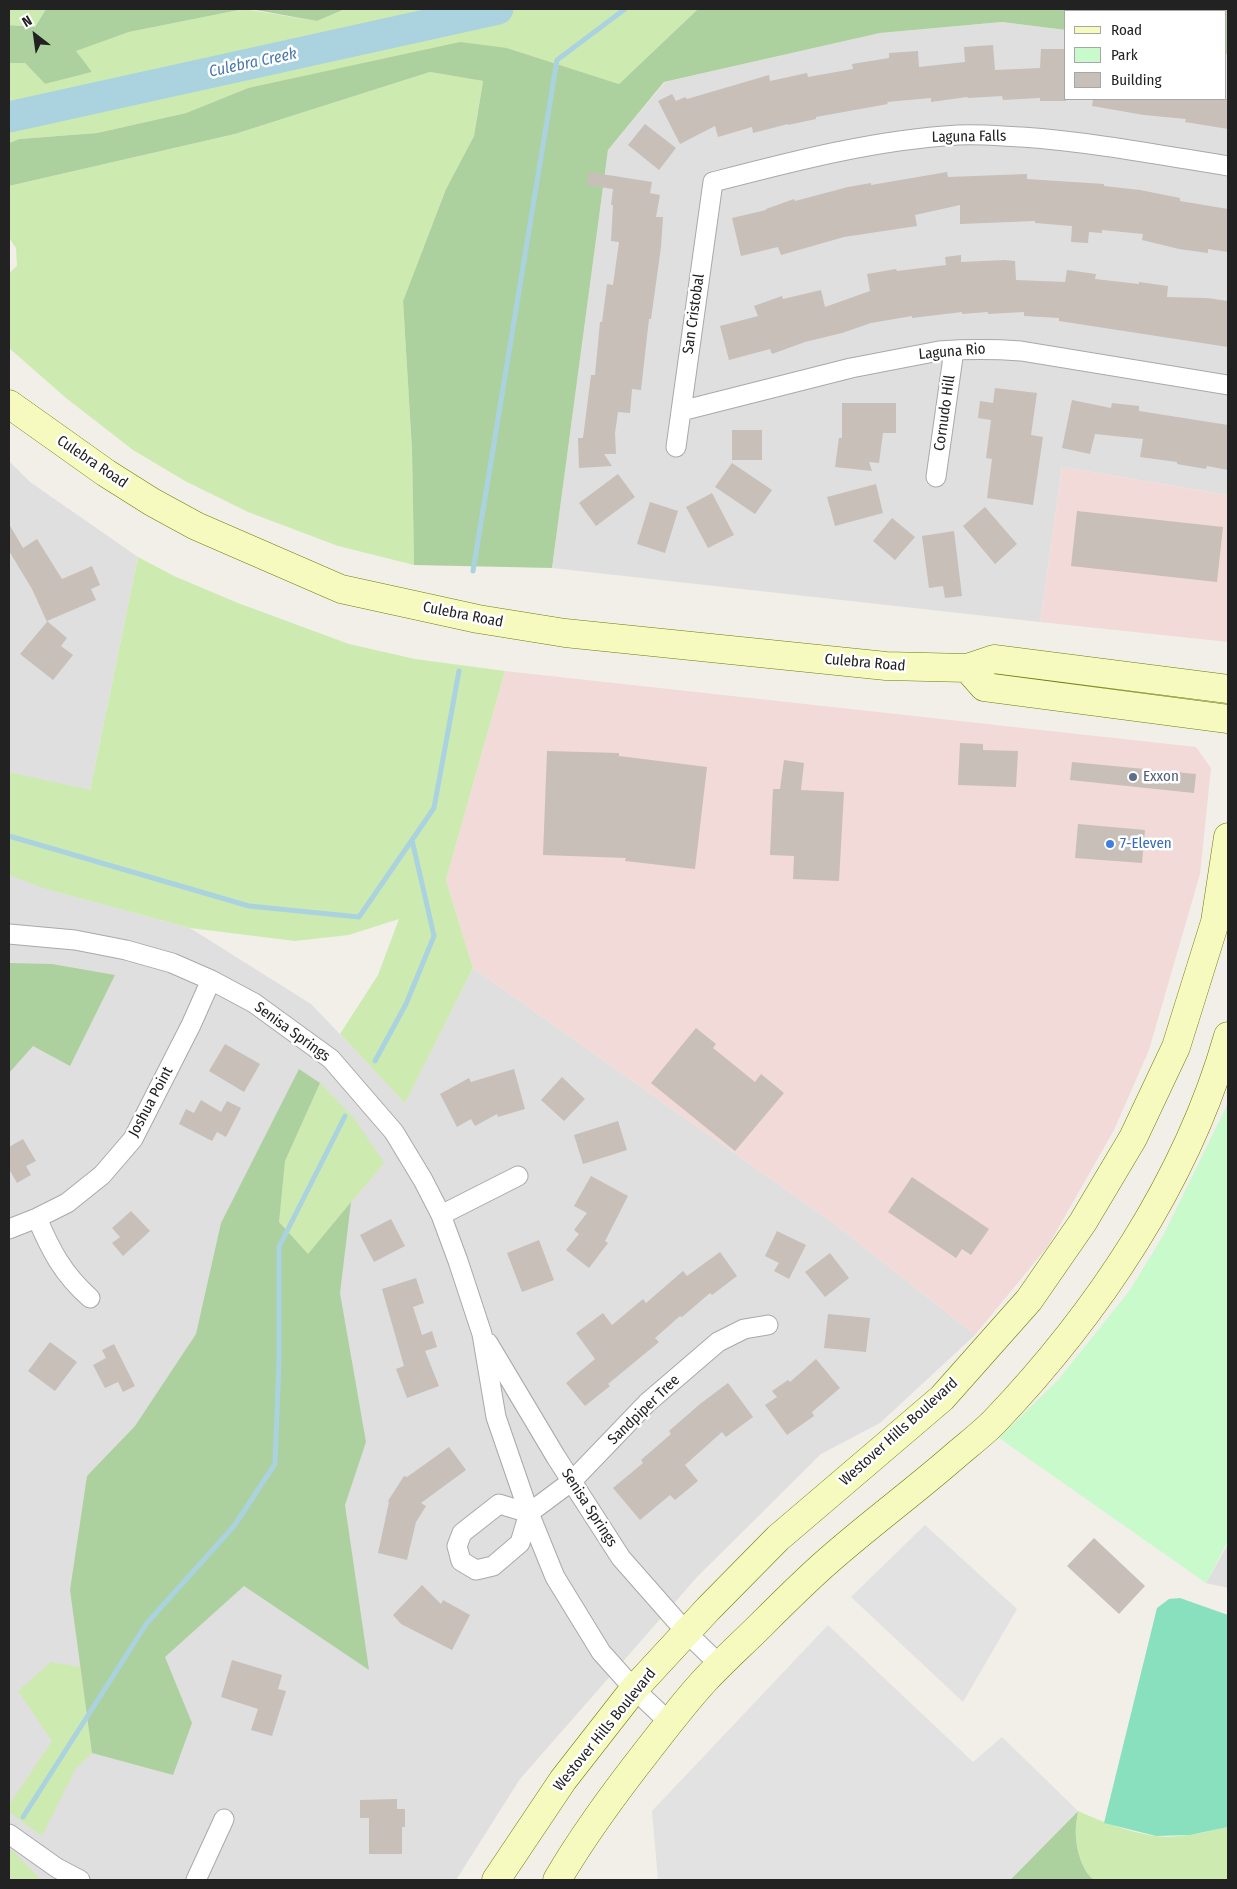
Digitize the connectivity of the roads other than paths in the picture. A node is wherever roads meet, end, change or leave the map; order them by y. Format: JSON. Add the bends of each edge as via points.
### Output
{"nodes":[{"id":1,"x":1228,"y":166,"type":"edge"},
{"id":2,"x":713,"y":182,"type":"joint"},
{"id":3,"x":954,"y":350,"type":"junction"},
{"id":4,"x":1228,"y":385,"type":"edge"},
{"id":5,"x":9,"y":404,"type":"edge"},
{"id":6,"x":681,"y":411,"type":"junction"},
{"id":7,"x":676,"y":447,"type":"dead end"},
{"id":8,"x":936,"y":477,"type":"dead end"},
{"id":9,"x":967,"y":668,"type":"junction"},
{"id":10,"x":1228,"y":689,"type":"edge"},
{"id":11,"x":1228,"y":719,"type":"edge"},
{"id":12,"x":1228,"y":837,"type":"edge"},
{"id":13,"x":1222,"y":924,"type":"edge"},
{"id":14,"x":9,"y":934,"type":"edge"},
{"id":15,"x":211,"y":980,"type":"junction"},
{"id":16,"x":1228,"y":1036,"type":"edge"},
{"id":17,"x":518,"y":1176,"type":"dead end"},
{"id":18,"x":441,"y":1215,"type":"junction"},
{"id":19,"x":37,"y":1218,"type":"junction"},
{"id":20,"x":9,"y":1229,"type":"edge"},
{"id":21,"x":90,"y":1298,"type":"dead end"},
{"id":22,"x":768,"y":1325,"type":"dead end"},
{"id":23,"x":482,"y":1334,"type":"junction"},
{"id":24,"x":572,"y":1482,"type":"junction"},
{"id":25,"x":529,"y":1513,"type":"junction"},
{"id":26,"x":687,"y":1633,"type":"junction"},
{"id":27,"x":720,"y":1665,"type":"junction"},
{"id":28,"x":634,"y":1689,"type":"junction"},
{"id":29,"x":669,"y":1722,"type":"junction"},
{"id":30,"x":224,"y":1819,"type":"dead end"},
{"id":31,"x":9,"y":1834,"type":"edge"},
{"id":32,"x":80,"y":1880,"type":"edge"},
{"id":33,"x":196,"y":1880,"type":"edge"},
{"id":34,"x":496,"y":1880,"type":"edge"},
{"id":35,"x":557,"y":1880,"type":"edge"}],
"edges":[{"from":1,"to":2,"type":"street","name":"Laguna Falls","via":[[1087,143],[960,135],[827,153]]},
{"from":2,"to":6,"type":"street","name":"San Cristobal"},
{"from":3,"to":4,"type":"street","name":"Laguna Rio","via":[[1021,351]]},
{"from":3,"to":6,"type":"street","name":"Laguna Rio","via":[[867,364]]},
{"from":3,"to":8,"type":"street","name":"Cornudo Hill"},
{"from":5,"to":9,"type":"main road","name":"Culebra Road","via":[[106,473],[174,514],[341,589],[469,617],[565,633],[886,666]]},
{"from":6,"to":7,"type":"street","name":"San Cristobal"},
{"from":9,"to":10,"type":"main road","name":"Culebra Road","via":[[994,659]]},
{"from":9,"to":11,"type":"main road","via":[[984,687]]},
{"from":12,"to":13,"type":"main road","name":"Westover Hills Boulevard"},
{"from":13,"to":26,"type":"main road","name":"Westover Hills Boulevard","via":[[1176,1047],[1133,1138],[1083,1222],[1029,1300],[942,1398],[778,1538]]},
{"from":14,"to":15,"type":"street","name":"Senisa Springs","via":[[74,940],[126,950],[172,963]]},
{"from":15,"to":18,"type":"street","name":"Senisa Springs","via":[[254,1003],[331,1059],[394,1132]]},
{"from":15,"to":19,"type":"street","name":"Joshua Point","via":[[133,1138],[102,1175],[67,1203]]},
{"from":16,"to":27,"type":"main road","via":[[1198,1119],[1168,1185],[1107,1283],[1055,1353],[992,1424],[827,1562]]},
{"from":17,"to":18,"type":"street"},
{"from":18,"to":23,"type":"street","name":"Senisa Springs"},
{"from":19,"to":20,"type":"street","name":"Joshua Point"},
{"from":19,"to":21,"type":"street","via":[[54,1257],[77,1287]]},
{"from":22,"to":24,"type":"street","name":"Sandpiper Tree","via":[[744,1329],[718,1342],[647,1403]]},
{"from":23,"to":24,"type":"street","name":"Senisa Springs"},
{"from":23,"to":25,"type":"street","name":"Senisa Springs","via":[[496,1417]]},
{"from":24,"to":25,"type":"street","name":"Sandpiper Tree"},
{"from":24,"to":26,"type":"street","name":"Senisa Springs","via":[[621,1558]]},
{"from":25,"to":28,"type":"street","name":"Senisa Springs","via":[[555,1576],[601,1652]]},
{"from":26,"to":27,"type":"street","name":"Senisa Springs"},
{"from":26,"to":28,"type":"main road","name":"Westover Hills Boulevard"},
{"from":27,"to":29,"type":"main road"},
{"from":28,"to":29,"type":"street","name":"Senisa Springs"},
{"from":28,"to":34,"type":"main road","name":"Westover Hills Boulevard","via":[[563,1780]]},
{"from":29,"to":35,"type":"main road","via":[[577,1846]]},
{"from":30,"to":33,"type":"street"},
{"from":31,"to":32,"type":"street"}]}
